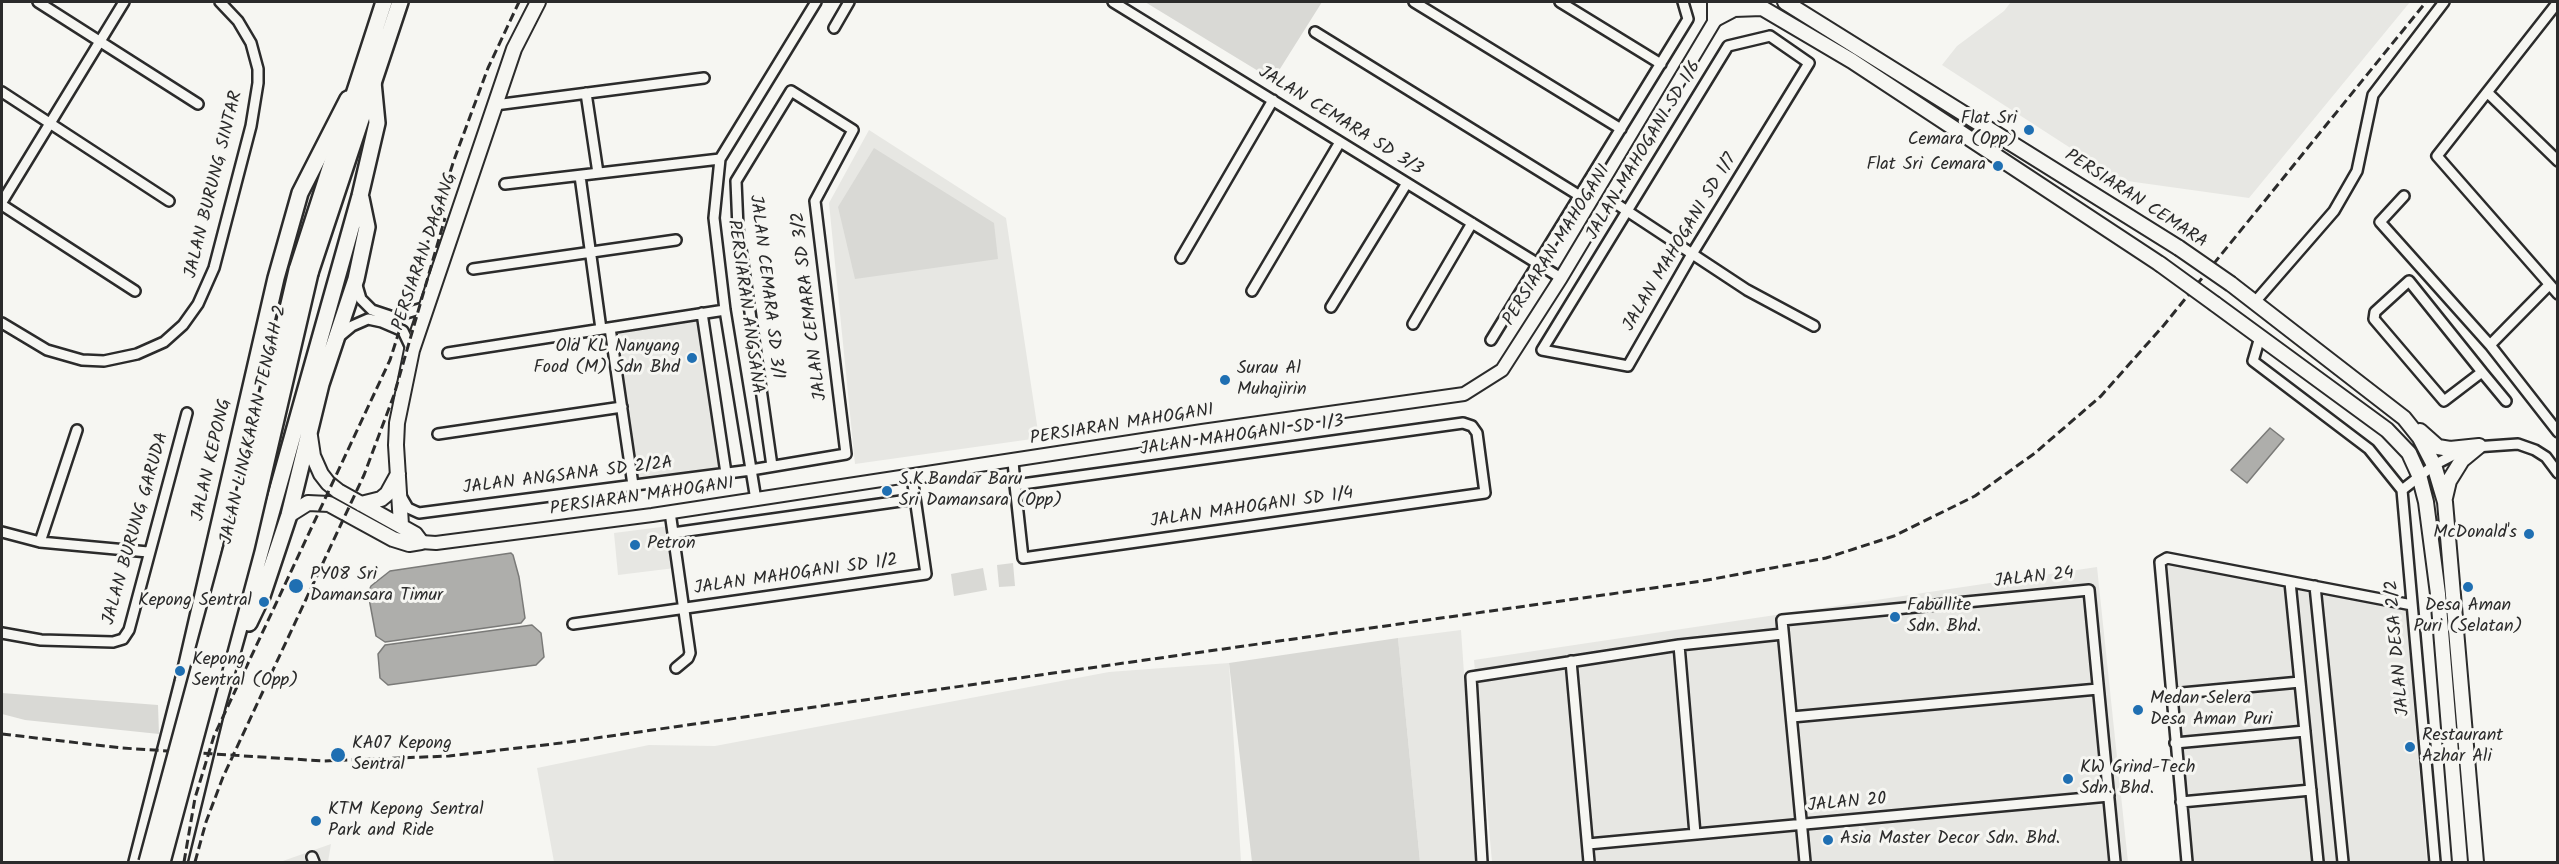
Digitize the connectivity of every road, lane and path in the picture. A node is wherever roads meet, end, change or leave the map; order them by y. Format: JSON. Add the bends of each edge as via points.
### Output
{"nodes":[{"id":1,"x":38,"y":2,"type":"edge"},
{"id":2,"x":124,"y":2,"type":"edge"},
{"id":3,"x":220,"y":2,"type":"edge"},
{"id":4,"x":384,"y":2,"type":"edge"},
{"id":5,"x":400,"y":2,"type":"edge"},
{"id":6,"x":538,"y":2,"type":"edge"},
{"id":7,"x":816,"y":2,"type":"edge"},
{"id":8,"x":849,"y":2,"type":"edge"},
{"id":9,"x":1414,"y":2,"type":"edge"},
{"id":10,"x":1560,"y":2,"type":"edge"},
{"id":11,"x":1683,"y":2,"type":"edge"},
{"id":12,"x":1715,"y":2,"type":"edge"},
{"id":13,"x":1726,"y":2,"type":"edge"},
{"id":14,"x":1785,"y":2,"type":"edge"},
{"id":15,"x":2444,"y":2,"type":"edge"},
{"id":16,"x":1118,"y":3,"type":"edge"},
{"id":17,"x":1758,"y":5,"type":"edge"},
{"id":18,"x":2555,"y":8,"type":"edge"},
{"id":19,"x":1715,"y":20,"type":"junction"},
{"id":20,"x":834,"y":28,"type":"dead end"},
{"id":21,"x":1315,"y":32,"type":"dead end"},
{"id":22,"x":99,"y":40,"type":"junction"},
{"id":23,"x":1809,"y":63,"type":"joint"},
{"id":24,"x":1660,"y":64,"type":"junction"},
{"id":25,"x":704,"y":78,"type":"dead end"},
{"id":26,"x":366,"y":79,"type":"junction"},
{"id":27,"x":791,"y":91,"type":"joint"},
{"id":28,"x":2,"y":93,"type":"edge"},
{"id":29,"x":586,"y":93,"type":"junction"},
{"id":30,"x":2488,"y":93,"type":"junction"},
{"id":31,"x":1273,"y":100,"type":"junction"},
{"id":32,"x":198,"y":104,"type":"dead end"},
{"id":33,"x":495,"y":105,"type":"junction"},
{"id":34,"x":48,"y":123,"type":"junction"},
{"id":35,"x":1621,"y":129,"type":"junction"},
{"id":36,"x":1340,"y":142,"type":"junction"},
{"id":37,"x":720,"y":159,"type":"junction"},
{"id":38,"x":2558,"y":161,"type":"edge"},
{"id":39,"x":598,"y":173,"type":"junction"},
{"id":40,"x":580,"y":176,"type":"junction"},
{"id":41,"x":1407,"y":183,"type":"junction"},
{"id":42,"x":505,"y":184,"type":"dead end"},
{"id":43,"x":360,"y":196,"type":"junction"},
{"id":44,"x":1580,"y":196,"type":"junction"},
{"id":45,"x":2404,"y":196,"type":"dead end"},
{"id":46,"x":1609,"y":199,"type":"junction"},
{"id":47,"x":169,"y":201,"type":"dead end"},
{"id":48,"x":2,"y":203,"type":"edge"},
{"id":49,"x":1627,"y":211,"type":"junction"},
{"id":50,"x":1472,"y":223,"type":"junction"},
{"id":51,"x":676,"y":240,"type":"dead end"},
{"id":52,"x":590,"y":252,"type":"junction"},
{"id":53,"x":1692,"y":254,"type":"junction"},
{"id":54,"x":1181,"y":258,"type":"dead end"},
{"id":55,"x":1538,"y":264,"type":"junction"},
{"id":56,"x":473,"y":269,"type":"dead end"},
{"id":57,"x":2422,"y":269,"type":"junction"},
{"id":58,"x":303,"y":272,"type":"junction"},
{"id":59,"x":1555,"y":275,"type":"junction"},
{"id":60,"x":356,"y":279,"type":"junction"},
{"id":61,"x":2409,"y":281,"type":"junction"},
{"id":62,"x":2546,"y":282,"type":"junction"},
{"id":63,"x":135,"y":291,"type":"dead end"},
{"id":64,"x":1252,"y":291,"type":"dead end"},
{"id":65,"x":2558,"y":294,"type":"edge"},
{"id":66,"x":2254,"y":303,"type":"junction"},
{"id":67,"x":426,"y":307,"type":"junction"},
{"id":68,"x":1330,"y":307,"type":"dead end"},
{"id":69,"x":725,"y":310,"type":"junction"},
{"id":70,"x":702,"y":313,"type":"junction"},
{"id":71,"x":2,"y":323,"type":"edge"},
{"id":72,"x":1413,"y":324,"type":"dead end"},
{"id":73,"x":1814,"y":326,"type":"dead end"},
{"id":74,"x":606,"y":329,"type":"junction"},
{"id":75,"x":2260,"y":337,"type":"junction"},
{"id":76,"x":336,"y":339,"type":"junction"},
{"id":77,"x":1491,"y":340,"type":"dead end"},
{"id":78,"x":2490,"y":345,"type":"junction"},
{"id":79,"x":412,"y":350,"type":"junction"},
{"id":80,"x":1542,"y":350,"type":"joint"},
{"id":81,"x":448,"y":353,"type":"dead end"},
{"id":82,"x":2482,"y":372,"type":"junction"},
{"id":83,"x":2506,"y":402,"type":"dead end"},
{"id":84,"x":622,"y":406,"type":"junction"},
{"id":85,"x":187,"y":413,"type":"dead end"},
{"id":86,"x":2404,"y":418,"type":"junction"},
{"id":87,"x":77,"y":430,"type":"dead end"},
{"id":88,"x":2558,"y":432,"type":"edge"},
{"id":89,"x":438,"y":434,"type":"dead end"},
{"id":90,"x":310,"y":436,"type":"junction"},
{"id":91,"x":2479,"y":446,"type":"junction"},
{"id":92,"x":846,"y":454,"type":"joint"},
{"id":93,"x":1013,"y":462,"type":"junction"},
{"id":94,"x":2434,"y":465,"type":"junction"},
{"id":95,"x":772,"y":466,"type":"junction"},
{"id":96,"x":751,"y":470,"type":"junction"},
{"id":97,"x":2558,"y":472,"type":"edge"},
{"id":98,"x":726,"y":473,"type":"junction"},
{"id":99,"x":398,"y":474,"type":"junction"},
{"id":100,"x":2419,"y":475,"type":"junction"},
{"id":101,"x":912,"y":477,"type":"junction"},
{"id":102,"x":633,"y":485,"type":"junction"},
{"id":103,"x":1015,"y":485,"type":"junction"},
{"id":104,"x":2402,"y":490,"type":"junction"},
{"id":105,"x":1485,"y":493,"type":"joint"},
{"id":106,"x":400,"y":494,"type":"junction"},
{"id":107,"x":915,"y":499,"type":"junction"},
{"id":108,"x":756,"y":500,"type":"junction"},
{"id":109,"x":2445,"y":502,"type":"junction"},
{"id":110,"x":361,"y":504,"type":"junction"},
{"id":111,"x":670,"y":512,"type":"junction"},
{"id":112,"x":289,"y":515,"type":"junction"},
{"id":113,"x":400,"y":525,"type":"junction"},
{"id":114,"x":2,"y":532,"type":"edge"},
{"id":115,"x":673,"y":533,"type":"junction"},
{"id":116,"x":215,"y":540,"type":"junction"},
{"id":117,"x":40,"y":542,"type":"junction"},
{"id":118,"x":422,"y":542,"type":"junction"},
{"id":119,"x":148,"y":552,"type":"junction"},
{"id":120,"x":260,"y":554,"type":"junction"},
{"id":121,"x":2290,"y":582,"type":"junction"},
{"id":122,"x":2315,"y":586,"type":"junction"},
{"id":123,"x":2412,"y":605,"type":"junction"},
{"id":124,"x":684,"y":608,"type":"junction"},
{"id":125,"x":573,"y":624,"type":"dead end"},
{"id":126,"x":2,"y":633,"type":"edge"},
{"id":127,"x":1783,"y":634,"type":"junction"},
{"id":128,"x":1678,"y":645,"type":"junction"},
{"id":129,"x":233,"y":656,"type":"junction"},
{"id":130,"x":1571,"y":661,"type":"junction"},
{"id":131,"x":675,"y":668,"type":"dead end"},
{"id":132,"x":2300,"y":682,"type":"junction"},
{"id":133,"x":2098,"y":689,"type":"junction"},
{"id":134,"x":2171,"y":694,"type":"junction"},
{"id":135,"x":1792,"y":717,"type":"junction"},
{"id":136,"x":2305,"y":731,"type":"junction"},
{"id":137,"x":2175,"y":743,"type":"junction"},
{"id":138,"x":2311,"y":790,"type":"junction"},
{"id":139,"x":2109,"y":796,"type":"junction"},
{"id":140,"x":2181,"y":802,"type":"junction"},
{"id":141,"x":1802,"y":825,"type":"junction"},
{"id":142,"x":1695,"y":834,"type":"junction"},
{"id":143,"x":1588,"y":844,"type":"junction"},
{"id":144,"x":137,"y":862,"type":"edge"},
{"id":145,"x":147,"y":862,"type":"edge"},
{"id":146,"x":162,"y":862,"type":"edge"},
{"id":147,"x":179,"y":862,"type":"edge"},
{"id":148,"x":1482,"y":862,"type":"edge"},
{"id":149,"x":1589,"y":862,"type":"edge"},
{"id":150,"x":1805,"y":862,"type":"edge"},
{"id":151,"x":2115,"y":862,"type":"edge"},
{"id":152,"x":2187,"y":862,"type":"edge"},
{"id":153,"x":2318,"y":862,"type":"edge"},
{"id":154,"x":2343,"y":862,"type":"edge"},
{"id":155,"x":2435,"y":862,"type":"edge"},
{"id":156,"x":2460,"y":862,"type":"edge"},
{"id":157,"x":2476,"y":862,"type":"edge"}],
"edges":[{"from":1,"to":22,"type":"street"},
{"from":2,"to":22,"type":"street"},
{"from":3,"to":71,"type":"street","name":"JALAN BURUNG SINTAR","via":[[251,43],[258,83],[251,126],[214,268],[198,304],[164,342],[137,354],[104,361],[82,360],[47,350]]},
{"from":4,"to":26,"type":"main road","name":"JALAN LINGKARAN TENGAH 2"},
{"from":5,"to":26,"type":"main road","name":"JALAN LINGKARAN TENGAH 2"},
{"from":6,"to":33,"type":"main road","name":"PERSIARAN DAGANG","via":[[514,49]]},
{"from":7,"to":37,"type":"street","name":"PERSIARAN ANGSANA"},
{"from":8,"to":20,"type":"street"},
{"from":9,"to":35,"type":"street"},
{"from":10,"to":24,"type":"street"},
{"from":11,"to":24,"type":"street","via":[[1688,19]]},
{"from":12,"to":19,"type":"main road"},
{"from":13,"to":19,"type":"street","name":"PERSIARAN MAHOGANI"},
{"from":14,"to":66,"type":"main road","name":"PERSIARAN CEMARA","bridge":true,"via":[[2179,248]]},
{"from":15,"to":66,"type":"street","via":[[2373,95],[2357,171],[2334,211]]},
{"from":16,"to":31,"type":"street","name":"JALAN CEMARA SD 3/3"},
{"from":17,"to":19,"type":"main road","via":[[1734,9]]},
{"from":17,"to":75,"type":"main road","bridge":true,"via":[[1852,61],[2160,264]]},
{"from":18,"to":30,"type":"street"},
{"from":19,"to":46,"type":"street","name":"PERSIARAN MAHOGANI"},
{"from":21,"to":44,"type":"street"},
{"from":22,"to":32,"type":"street"},
{"from":22,"to":34,"type":"street"},
{"from":23,"to":49,"type":"street","name":"JALAN MAHOGANI SD 1/6","via":[[1770,36],[1728,46]]},
{"from":23,"to":53,"type":"street","name":"JALAN MAHOGANI SD 1/7"},
{"from":24,"to":35,"type":"street"},
{"from":25,"to":29,"type":"street"},
{"from":26,"to":43,"type":"main road","via":[[377,123]]},
{"from":26,"to":58,"type":"main road","name":"JALAN LINGKARAN TENGAH 2"},
{"from":26,"to":116,"type":"main road","name":"JALAN KEPONG","via":[[300,193],[276,278]]},
{"from":27,"to":92,"type":"street","name":"JALAN CEMARA SD 3/2","via":[[853,130],[815,201]]},
{"from":27,"to":95,"type":"street","name":"JALAN CEMARA SD 3/1","via":[[736,181],[738,228]]},
{"from":28,"to":34,"type":"street"},
{"from":29,"to":33,"type":"street"},
{"from":29,"to":39,"type":"street"},
{"from":30,"to":38,"type":"street"},
{"from":30,"to":62,"type":"street","via":[[2437,156]]},
{"from":31,"to":36,"type":"street","name":"JALAN CEMARA SD 3/3"},
{"from":31,"to":54,"type":"street"},
{"from":33,"to":67,"type":"main road","name":"PERSIARAN DAGANG"},
{"from":34,"to":47,"type":"street"},
{"from":34,"to":48,"type":"street"},
{"from":35,"to":44,"type":"street"},
{"from":36,"to":41,"type":"street","name":"JALAN CEMARA SD 3/3"},
{"from":36,"to":64,"type":"street"},
{"from":37,"to":39,"type":"street"},
{"from":37,"to":69,"type":"street","name":"PERSIARAN ANGSANA","via":[[714,218]]},
{"from":39,"to":40,"type":"street"},
{"from":40,"to":42,"type":"street"},
{"from":40,"to":52,"type":"street"},
{"from":41,"to":50,"type":"street","name":"JALAN CEMARA SD 3/3"},
{"from":41,"to":68,"type":"street"},
{"from":43,"to":60,"type":"main road","via":[[367,227]]},
{"from":43,"to":120,"type":"main road"},
{"from":44,"to":55,"type":"street"},
{"from":45,"to":57,"type":"street","via":[[2380,222]]},
{"from":46,"to":49,"type":"street"},
{"from":46,"to":59,"type":"street","name":"PERSIARAN MAHOGANI"},
{"from":48,"to":63,"type":"street"},
{"from":49,"to":53,"type":"street"},
{"from":49,"to":80,"type":"street","name":"JALAN MAHOGANI SD 1/6"},
{"from":50,"to":55,"type":"street","name":"JALAN CEMARA SD 3/3"},
{"from":50,"to":72,"type":"street"},
{"from":51,"to":52,"type":"street"},
{"from":52,"to":56,"type":"street"},
{"from":52,"to":74,"type":"street"},
{"from":53,"to":73,"type":"street","via":[[1747,290]]},
{"from":53,"to":80,"type":"street","name":"JALAN MAHOGANI SD 1/7","via":[[1628,366]]},
{"from":55,"to":59,"type":"street","name":"JALAN CEMARA SD 3/3"},
{"from":55,"to":77,"type":"street"},
{"from":57,"to":61,"type":"street"},
{"from":57,"to":78,"type":"street"},
{"from":58,"to":145,"type":"main road","name":"JALAN LINGKARAN TENGAH 2","bridge":true},
{"from":58,"to":146,"type":"main road","name":"JALAN LINGKARAN TENGAH 2","bridge":true,"via":[[246,548]]},
{"from":59,"to":93,"type":"street","name":"PERSIARAN MAHOGANI","via":[[1502,370],[1464,394]]},
{"from":60,"to":67,"type":"street","via":[[361,299],[372,310],[393,317]]},
{"from":60,"to":76,"type":"main road"},
{"from":61,"to":82,"type":"street"},
{"from":61,"to":82,"type":"street","via":[[2375,312],[2374,319],[2444,401]]},
{"from":62,"to":65,"type":"street"},
{"from":62,"to":78,"type":"street"},
{"from":66,"to":86,"type":"main road","name":"PERSIARAN CEMARA"},
{"from":67,"to":79,"type":"main road","name":"PERSIARAN DAGANG"},
{"from":69,"to":70,"type":"street"},
{"from":69,"to":96,"type":"street","name":"PERSIARAN ANGSANA"},
{"from":70,"to":74,"type":"street"},
{"from":70,"to":98,"type":"street"},
{"from":74,"to":81,"type":"street"},
{"from":74,"to":84,"type":"street"},
{"from":75,"to":100,"type":"main road","via":[[2387,430],[2409,453]]},
{"from":75,"to":104,"type":"street","via":[[2253,361],[2369,449]]},
{"from":76,"to":79,"type":"street","via":[[368,319],[403,332]]},
{"from":76,"to":90,"type":"main road"},
{"from":78,"to":88,"type":"street"},
{"from":79,"to":99,"type":"main road","name":"PERSIARAN DAGANG","via":[[398,423]]},
{"from":82,"to":83,"type":"street"},
{"from":84,"to":89,"type":"street"},
{"from":84,"to":102,"type":"street"},
{"from":85,"to":119,"type":"street","name":"JALAN BURUNG GARUDA"},
{"from":86,"to":91,"type":"main road","via":[[2438,447]]},
{"from":86,"to":94,"type":"main road","name":"PERSIARAN CEMARA"},
{"from":87,"to":117,"type":"street"},
{"from":90,"to":110,"type":"main road","via":[[321,474],[338,491]]},
{"from":90,"to":112,"type":"main road"},
{"from":91,"to":94,"type":"street"},
{"from":91,"to":97,"type":"street","via":[[2526,447],[2546,457]]},
{"from":91,"to":109,"type":"main road","via":[[2462,460],[2449,481]]},
{"from":92,"to":95,"type":"street","name":"JALAN ANGSANA SD 2/2A"},
{"from":93,"to":101,"type":"street","name":"PERSIARAN MAHOGANI"},
{"from":93,"to":103,"type":"street"},
{"from":94,"to":100,"type":"street"},
{"from":94,"to":109,"type":"main road","name":"PERSIARAN CEMARA"},
{"from":95,"to":96,"type":"street","name":"JALAN ANGSANA SD 2/2A"},
{"from":96,"to":98,"type":"street","name":"JALAN ANGSANA SD 2/2A"},
{"from":96,"to":108,"type":"street","name":"PERSIARAN ANGSANA"},
{"from":98,"to":102,"type":"street","name":"JALAN ANGSANA SD 2/2A"},
{"from":99,"to":106,"type":"main road","name":"PERSIARAN DAGANG"},
{"from":99,"to":110,"type":"main road","via":[[381,499]]},
{"from":100,"to":104,"type":"street"},
{"from":100,"to":156,"type":"main road","via":[[2438,594]]},
{"from":101,"to":107,"type":"street","name":"JALAN MAHOGANI SD 1/2"},
{"from":101,"to":108,"type":"street","name":"PERSIARAN MAHOGANI"},
{"from":102,"to":106,"type":"street","name":"JALAN ANGSANA SD 2/2A","via":[[419,513],[408,508]]},
{"from":103,"to":105,"type":"street","name":"JALAN MAHOGANI SD 1/3","via":[[1463,423],[1477,433]]},
{"from":103,"to":105,"type":"street","name":"JALAN MAHOGANI SD 1/4","via":[[1023,558]]},
{"from":104,"to":123,"type":"street","name":"JALAN DESA 2/2"},
{"from":106,"to":113,"type":"main road","name":"PERSIARAN DAGANG"},
{"from":107,"to":115,"type":"street"},
{"from":107,"to":124,"type":"street","name":"JALAN MAHOGANI SD 1/2","via":[[926,574]]},
{"from":108,"to":111,"type":"street","name":"PERSIARAN MAHOGANI"},
{"from":109,"to":157,"type":"main road"},
{"from":110,"to":113,"type":"main road"},
{"from":111,"to":115,"type":"street"},
{"from":111,"to":118,"type":"street","name":"PERSIARAN MAHOGANI"},
{"from":112,"to":118,"type":"main road","name":"PERSIARAN MAHOGANI","via":[[309,503],[329,504],[393,539],[409,544]]},
{"from":112,"to":129,"type":"main road","via":[[262,596]]},
{"from":113,"to":118,"type":"main road"},
{"from":114,"to":117,"type":"street"},
{"from":115,"to":124,"type":"street"},
{"from":116,"to":120,"type":"main road","via":[[218,548],[233,560],[252,559]]},
{"from":116,"to":144,"type":"main road","name":"JALAN KEPONG"},
{"from":117,"to":119,"type":"street"},
{"from":119,"to":126,"type":"street","name":"JALAN BURUNG GARUDA","via":[[129,630],[123,639],[41,640]]},
{"from":120,"to":129,"type":"main road"},
{"from":121,"to":122,"type":"street"},
{"from":121,"to":132,"type":"street"},
{"from":121,"to":134,"type":"street","via":[[2167,558],[2160,562]]},
{"from":122,"to":123,"type":"street"},
{"from":122,"to":154,"type":"street"},
{"from":123,"to":155,"type":"street","name":"JALAN DESA 2/2"},
{"from":124,"to":125,"type":"street","name":"JALAN MAHOGANI SD 1/2"},
{"from":124,"to":131,"type":"street","via":[[690,653]]},
{"from":127,"to":128,"type":"street"},
{"from":127,"to":133,"type":"street","name":"JALAN 24","via":[[1782,620],[2089,590]]},
{"from":127,"to":135,"type":"street"},
{"from":128,"to":130,"type":"street"},
{"from":128,"to":142,"type":"street"},
{"from":129,"to":147,"type":"main road"},
{"from":130,"to":143,"type":"street"},
{"from":130,"to":148,"type":"street","via":[[1471,677]]},
{"from":132,"to":134,"type":"street"},
{"from":132,"to":136,"type":"street"},
{"from":133,"to":135,"type":"street"},
{"from":133,"to":139,"type":"street","name":"JALAN 24"},
{"from":134,"to":137,"type":"street"},
{"from":135,"to":141,"type":"street"},
{"from":136,"to":137,"type":"street"},
{"from":136,"to":138,"type":"street"},
{"from":137,"to":140,"type":"street"},
{"from":138,"to":140,"type":"street"},
{"from":138,"to":153,"type":"street"},
{"from":139,"to":141,"type":"street","name":"JALAN 20"},
{"from":139,"to":151,"type":"street","name":"JALAN 24"},
{"from":140,"to":152,"type":"street"},
{"from":141,"to":142,"type":"street","name":"JALAN 20"},
{"from":141,"to":150,"type":"street"},
{"from":142,"to":143,"type":"street","name":"JALAN 20"},
{"from":143,"to":149,"type":"street"}]}
